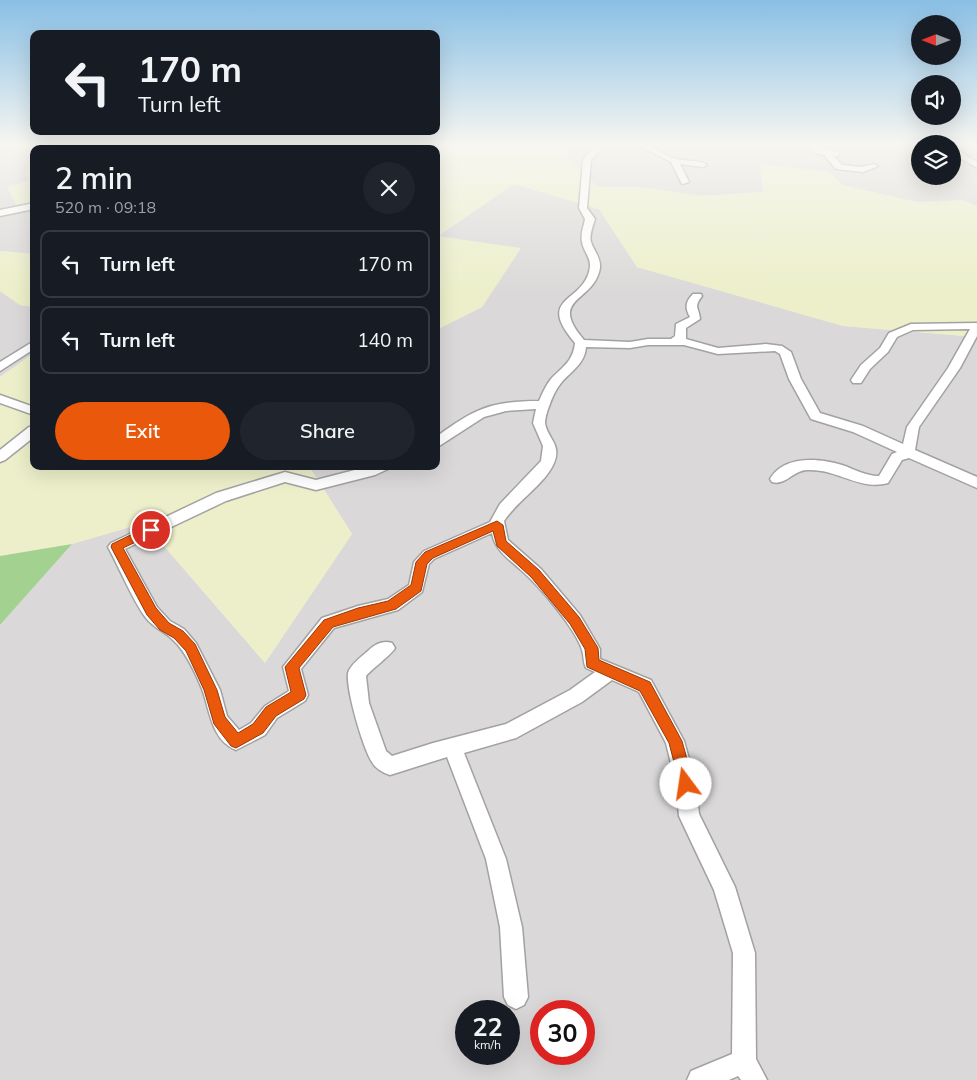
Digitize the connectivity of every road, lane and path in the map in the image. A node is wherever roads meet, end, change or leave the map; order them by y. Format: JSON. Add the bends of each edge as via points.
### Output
{"nodes":[{"id":1,"x":584,"y":194,"type":"edge"},
{"id":2,"x":30,"y":207,"type":"edge"},
{"id":3,"x":0,"y":213,"type":"edge"},
{"id":4,"x":697,"y":296,"type":"dead end"},
{"id":5,"x":675,"y":341,"type":"junction"},
{"id":6,"x":581,"y":343,"type":"junction"},
{"id":7,"x":30,"y":347,"type":"edge"},
{"id":8,"x":0,"y":367,"type":"edge"},
{"id":9,"x":857,"y":380,"type":"dead end"},
{"id":10,"x":0,"y":399,"type":"edge"},
{"id":11,"x":543,"y":405,"type":"junction"},
{"id":12,"x":30,"y":410,"type":"edge"},
{"id":13,"x":30,"y":433,"type":"edge"},
{"id":14,"x":440,"y":441,"type":"edge"},
{"id":15,"x":908,"y":453,"type":"junction"},
{"id":16,"x":0,"y":457,"type":"edge"},
{"id":17,"x":374,"y":470,"type":"edge"},
{"id":18,"x":777,"y":479,"type":"dead end"},
{"id":19,"x":977,"y":483,"type":"edge"},
{"id":20,"x":497,"y":525,"type":"junction"},
{"id":21,"x":386,"y":648,"type":"dead end"},
{"id":22,"x":608,"y":672,"type":"junction"},
{"id":23,"x":452,"y":747,"type":"junction"},
{"id":24,"x":516,"y":997,"type":"dead end"},
{"id":25,"x":749,"y":1071,"type":"edge"},
{"id":26,"x":700,"y":1080,"type":"edge"}],
"edges":[{"from":1,"to":6,"type":"street","via":[[583,208],[590,219],[586,238],[595,265],[594,276],[565,306],[567,324]]},
{"from":2,"to":3,"type":"street"},
{"from":4,"to":5,"type":"street","via":[[692,301],[694,319],[680,326],[681,338]]},
{"from":5,"to":6,"type":"street","via":[[630,346]]},
{"from":5,"to":15,"type":"street","via":[[718,350],[778,348],[786,352],[795,380],[815,416],[858,429]]},
{"from":6,"to":11,"type":"street","via":[[580,353],[570,369],[555,382]]},
{"from":7,"to":8,"type":"street"},
{"from":9,"to":15,"type":"street","via":[[893,335],[911,327],[977,326],[954,368],[912,427]]},
{"from":10,"to":12,"type":"street"},
{"from":11,"to":14,"type":"street","via":[[508,405],[490,410],[470,419]]},
{"from":11,"to":20,"type":"street","via":[[539,423],[550,446],[548,462],[505,508]]},
{"from":13,"to":16,"type":"street"},
{"from":15,"to":18,"type":"street","via":[[897,457],[883,480],[875,482],[840,469],[802,466],[794,467]]},
{"from":15,"to":19,"type":"street"},
{"from":17,"to":20,"type":"street","via":[[316,484],[286,477],[221,497],[116,547],[151,612],[190,648],[211,690],[219,720],[236,741],[258,729],[271,712],[299,695],[292,667],[328,623],[392,605],[416,588],[422,562],[429,555]]},
{"from":20,"to":22,"type":"street","via":[[501,542],[535,573],[574,620],[592,648],[592,663]]},
{"from":21,"to":23,"type":"street","via":[[357,673],[360,703],[379,757],[390,766]]},
{"from":22,"to":23,"type":"street","via":[[576,696],[509,732]]},
{"from":22,"to":25,"type":"street","via":[[645,686],[675,741],[686,784],[689,816],[724,887],[744,952]]},
{"from":23,"to":24,"type":"street","via":[[496,859],[511,927]]},
{"from":25,"to":26,"type":"street"}]}
